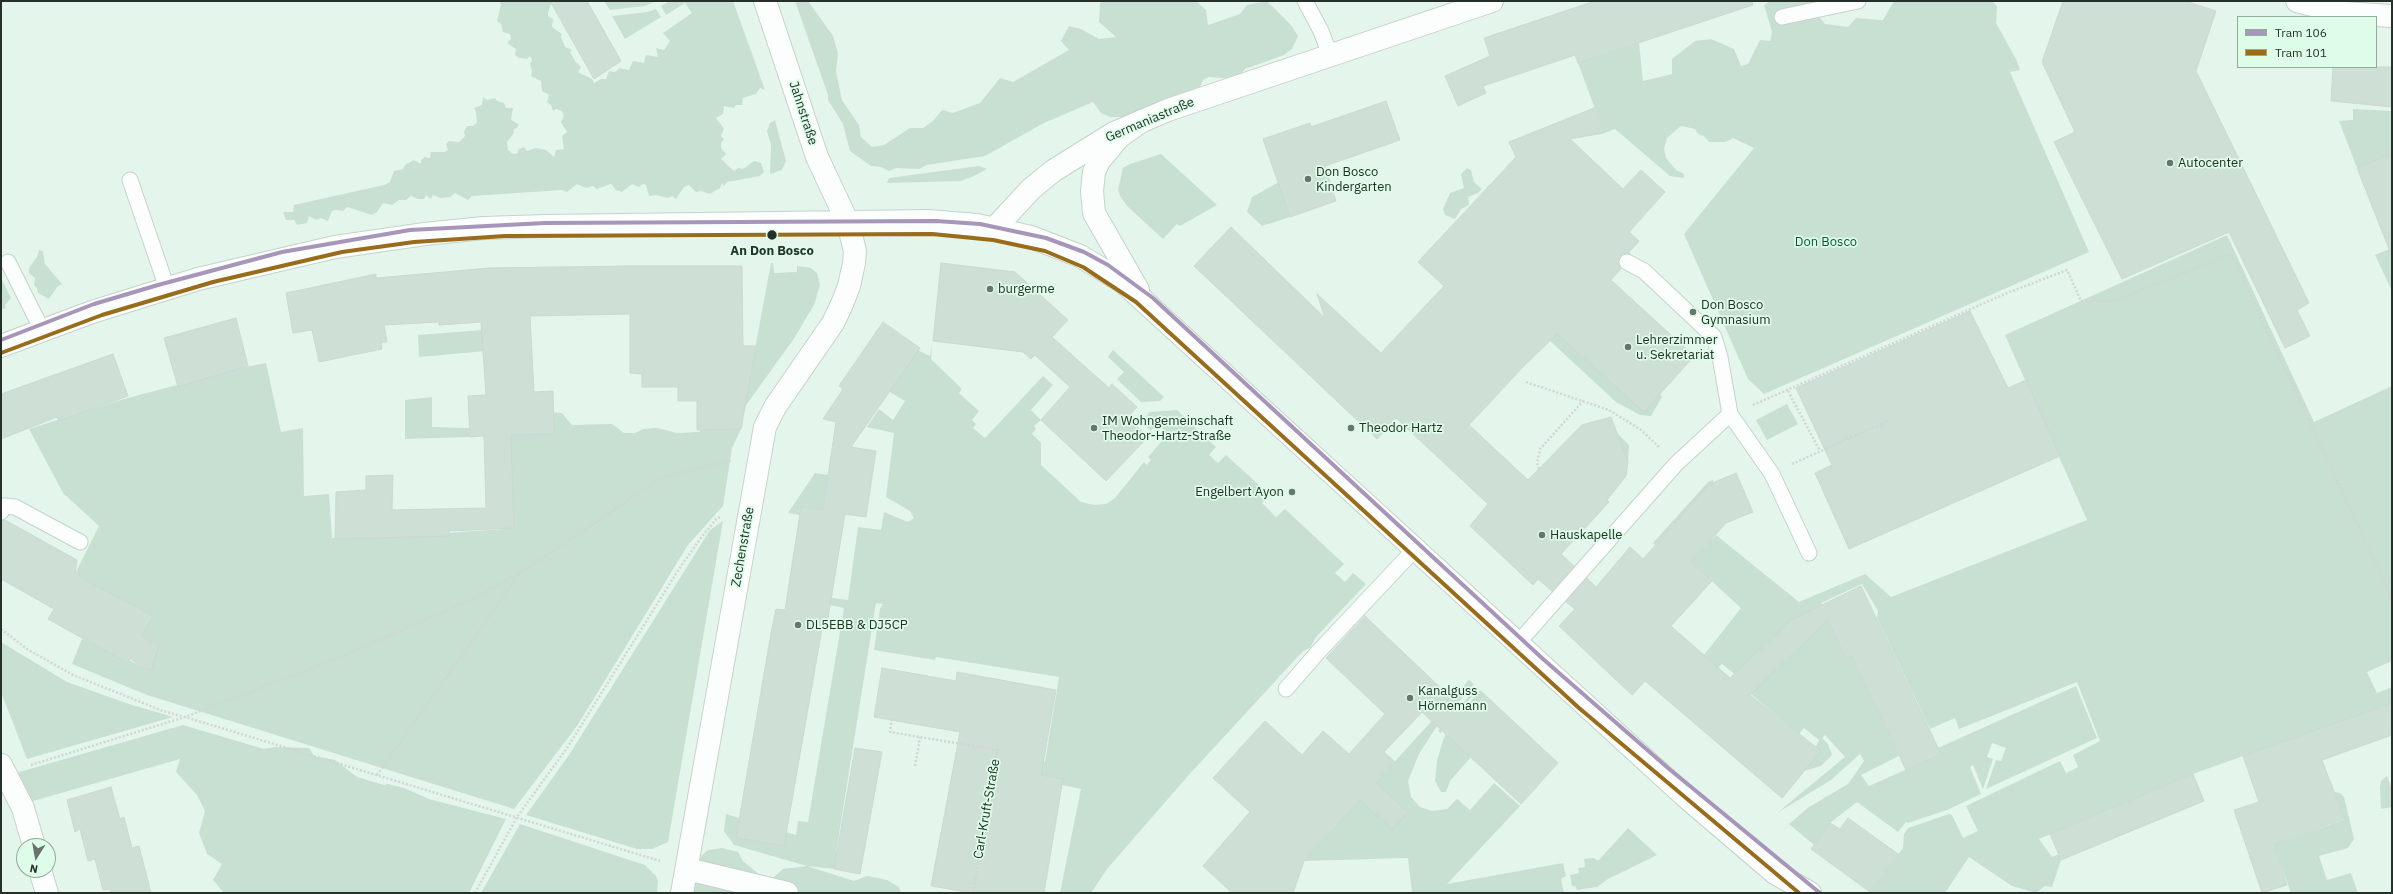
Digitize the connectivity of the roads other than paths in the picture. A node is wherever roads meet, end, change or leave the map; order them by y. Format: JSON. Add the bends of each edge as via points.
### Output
{"nodes":[{"id":1,"x":765,"y":1,"type":"edge"},
{"id":2,"x":1305,"y":1,"type":"edge"},
{"id":3,"x":1492,"y":1,"type":"edge"},
{"id":4,"x":1858,"y":1,"type":"edge"},
{"id":5,"x":2296,"y":1,"type":"edge"},
{"id":6,"x":2392,"y":16,"type":"edge"},
{"id":7,"x":1782,"y":17,"type":"dead end"},
{"id":8,"x":1330,"y":54,"type":"junction"},
{"id":9,"x":1142,"y":121,"type":"junction"},
{"id":10,"x":130,"y":180,"type":"dead end"},
{"id":11,"x":848,"y":222,"type":"junction"},
{"id":12,"x":994,"y":228,"type":"junction"},
{"id":13,"x":8,"y":262,"type":"dead end"},
{"id":14,"x":1627,"y":262,"type":"dead end"},
{"id":15,"x":167,"y":288,"type":"junction"},
{"id":16,"x":1142,"y":299,"type":"junction"},
{"id":17,"x":42,"y":330,"type":"junction"},
{"id":18,"x":1,"y":346,"type":"edge"},
{"id":19,"x":1730,"y":414,"type":"junction"},
{"id":20,"x":1,"y":512,"type":"edge"},
{"id":21,"x":80,"y":542,"type":"dead end"},
{"id":22,"x":1415,"y":549,"type":"junction"},
{"id":23,"x":1809,"y":553,"type":"dead end"},
{"id":24,"x":1517,"y":644,"type":"junction"},
{"id":25,"x":1286,"y":689,"type":"dead end"},
{"id":26,"x":3,"y":771,"type":"edge"},
{"id":27,"x":28,"y":838,"type":"edge"},
{"id":28,"x":687,"y":869,"type":"junction"},
{"id":29,"x":1776,"y":873,"type":"junction"},
{"id":30,"x":42,"y":878,"type":"edge"},
{"id":31,"x":46,"y":893,"type":"edge"},
{"id":32,"x":682,"y":893,"type":"edge"},
{"id":33,"x":787,"y":893,"type":"edge"},
{"id":34,"x":1789,"y":893,"type":"edge"},
{"id":35,"x":1810,"y":893,"type":"edge"}],
"edges":[{"from":1,"to":11,"type":"main road","name":"Jahnstraße","via":[[817,157]]},
{"from":2,"to":8,"type":"lane"},
{"from":3,"to":8,"type":"main road","name":"Germaniastraße"},
{"from":4,"to":7,"type":"lane"},
{"from":5,"to":6,"type":"main road","via":[[2344,13]]},
{"from":8,"to":9,"type":"main road","name":"Germaniastraße"},
{"from":9,"to":12,"type":"main road","name":"Germaniastraße","via":[[1114,133],[1065,161],[1031,189]]},
{"from":9,"to":16,"type":"main road","via":[[1119,137],[1099,161],[1094,172],[1092,191],[1094,213]]},
{"from":10,"to":15,"type":"lane"},
{"from":11,"to":12,"type":"main road","via":[[943,222]]},
{"from":11,"to":15,"type":"main road","via":[[484,228],[379,239],[294,256]]},
{"from":11,"to":28,"type":"main road","name":"Zechenstraße","via":[[854,251],[849,286],[832,323],[765,427]]},
{"from":12,"to":16,"type":"main road","via":[[1045,242],[1080,256],[1123,282]]},
{"from":13,"to":17,"type":"lane"},
{"from":14,"to":19,"type":"lane","via":[[1644,271],[1711,333],[1718,349]]},
{"from":15,"to":17,"type":"main road"},
{"from":16,"to":22,"type":"main road"},
{"from":17,"to":18,"type":"main road"},
{"from":19,"to":23,"type":"lane","via":[[1772,474]]},
{"from":19,"to":24,"type":"lane","via":[[1676,464]]},
{"from":20,"to":21,"type":"lane","via":[[4,506],[16,507]]},
{"from":22,"to":24,"type":"main road"},
{"from":22,"to":25,"type":"lane","via":[[1318,651]]},
{"from":24,"to":29,"type":"main road","via":[[1686,797]]},
{"from":26,"to":27,"type":"main road","via":[[23,808]]},
{"from":28,"to":32,"type":"main road","name":"Zechenstraße"},
{"from":28,"to":33,"type":"main road"},
{"from":29,"to":34,"type":"main road"},
{"from":29,"to":35,"type":"main road"},
{"from":30,"to":31,"type":"main road"}]}
